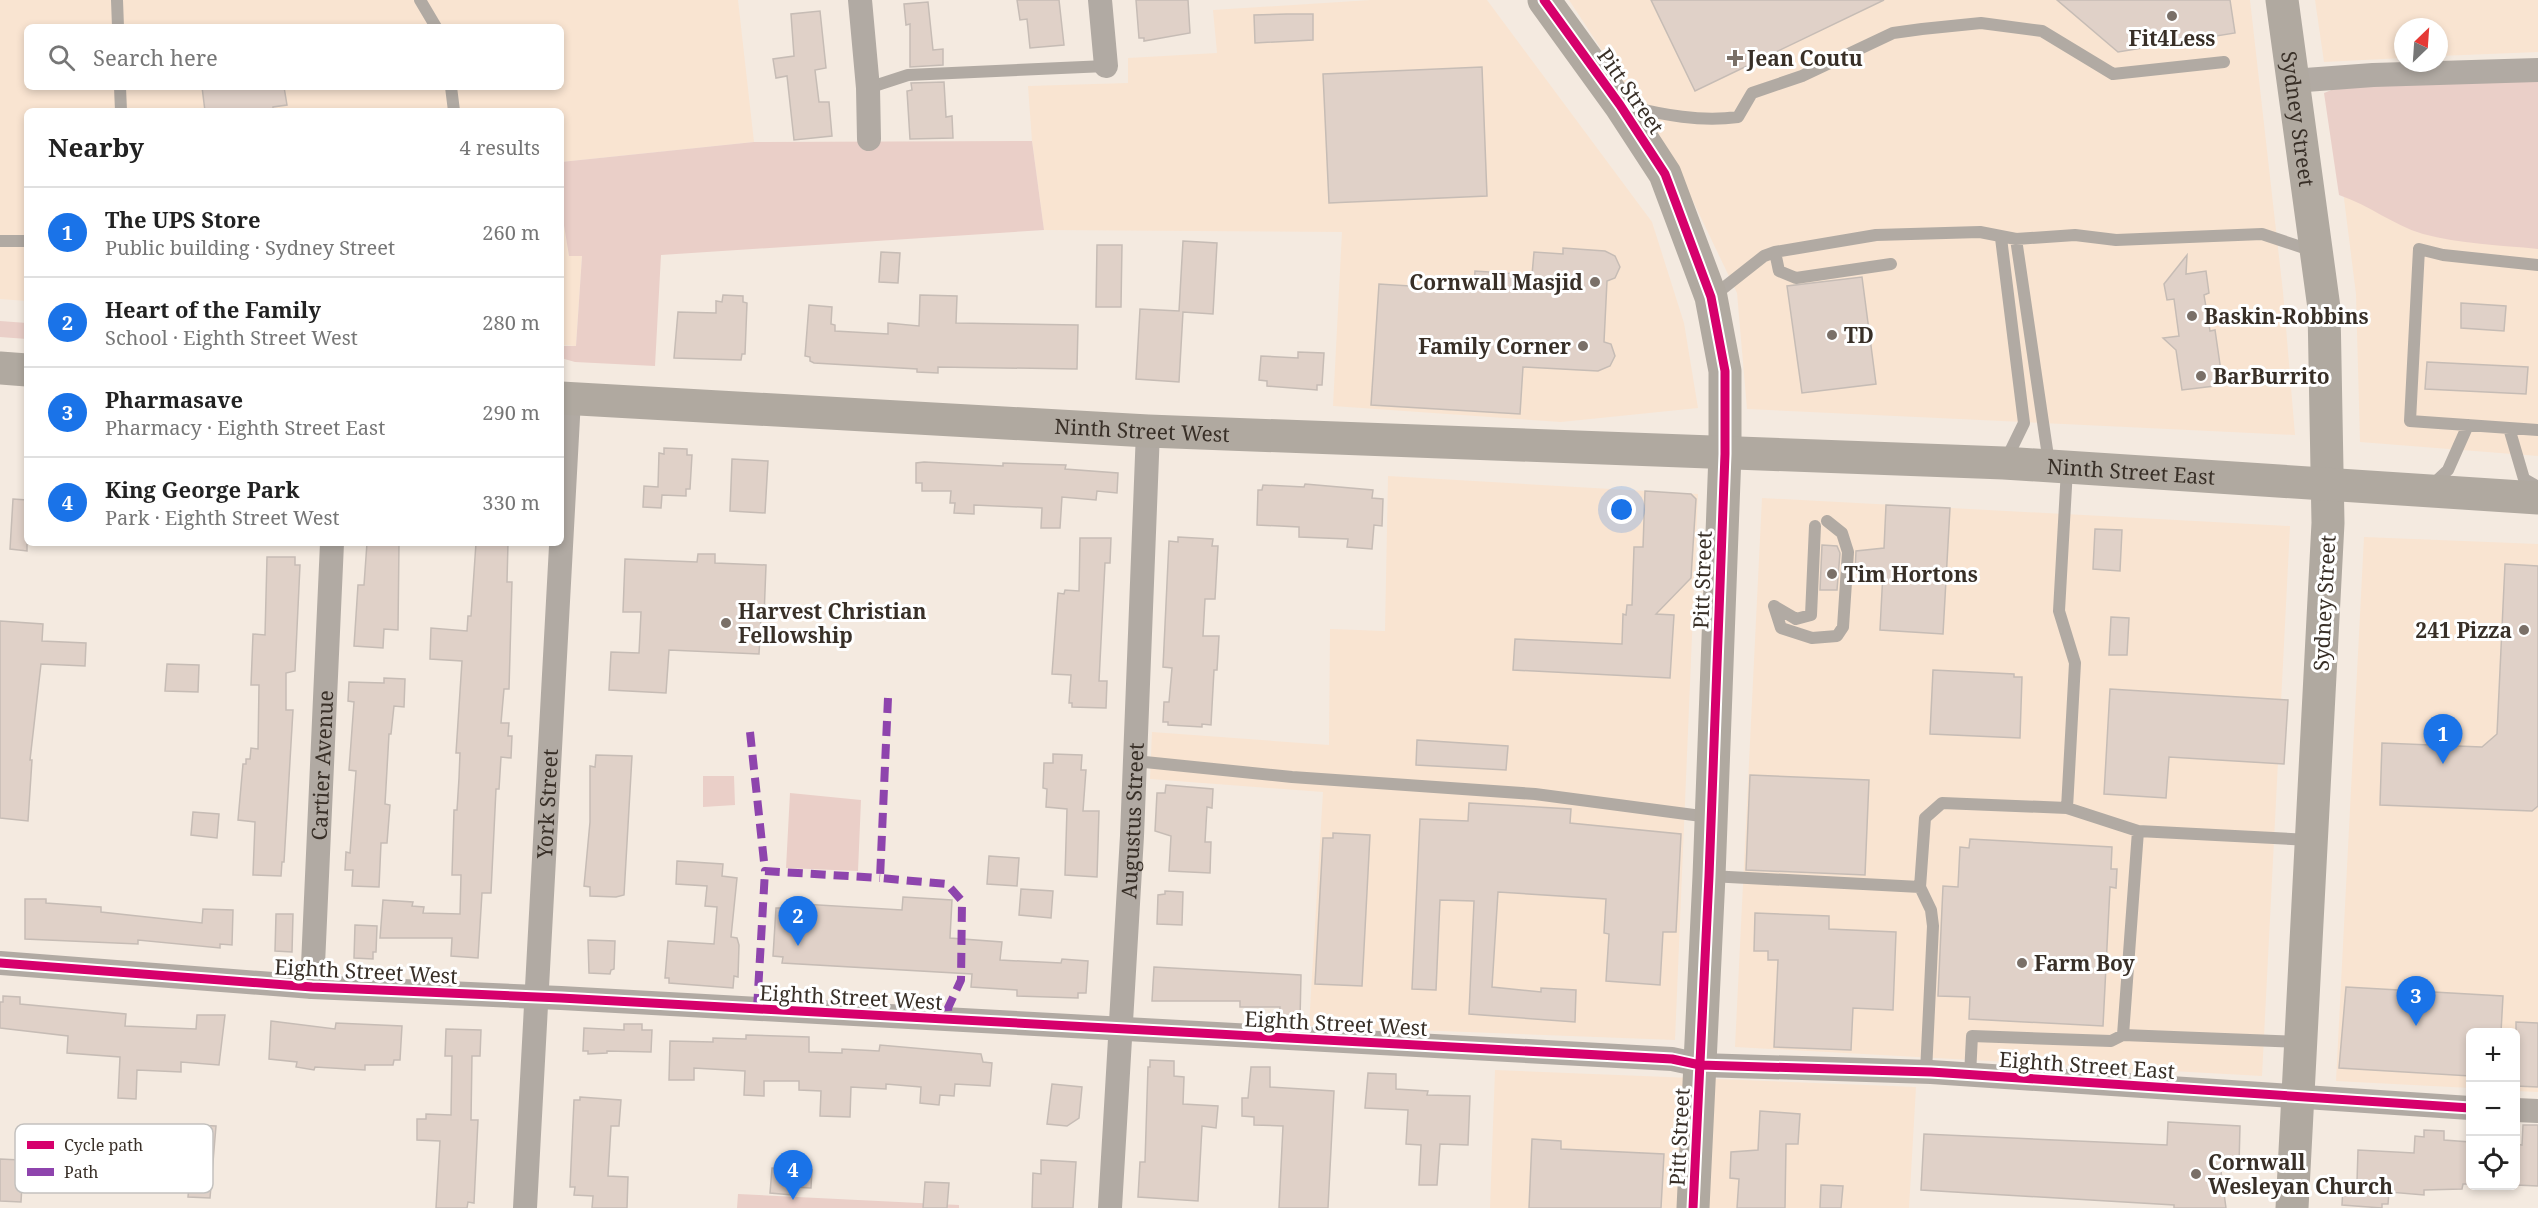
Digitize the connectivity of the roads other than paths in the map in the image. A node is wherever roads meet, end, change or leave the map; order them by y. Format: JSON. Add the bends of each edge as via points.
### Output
{"nodes":[{"id":1,"x":117,"y":0,"type":"edge"},
{"id":2,"x":420,"y":0,"type":"edge"},
{"id":3,"x":860,"y":0,"type":"edge"},
{"id":4,"x":1100,"y":0,"type":"edge"},
{"id":5,"x":1544,"y":0,"type":"edge"},
{"id":6,"x":2282,"y":0,"type":"edge"},
{"id":7,"x":118,"y":24,"type":"edge"},
{"id":8,"x":434,"y":24,"type":"edge"},
{"id":9,"x":2224,"y":62,"type":"dead end"},
{"id":10,"x":1106,"y":66,"type":"joint"},
{"id":11,"x":2538,"y":70,"type":"edge"},
{"id":12,"x":2292,"y":81,"type":"junction"},
{"id":13,"x":868,"y":88,"type":"junction"},
{"id":14,"x":120,"y":90,"type":"edge"},
{"id":15,"x":451,"y":90,"type":"edge"},
{"id":16,"x":1620,"y":105,"type":"junction"},
{"id":17,"x":121,"y":108,"type":"edge"},
{"id":18,"x":454,"y":108,"type":"edge"},
{"id":19,"x":869,"y":139,"type":"dead end"},
{"id":20,"x":2001,"y":238,"type":"junction"},
{"id":21,"x":2016,"y":239,"type":"junction"},
{"id":22,"x":0,"y":242,"type":"edge"},
{"id":23,"x":24,"y":242,"type":"edge"},
{"id":24,"x":1775,"y":252,"type":"junction"},
{"id":25,"x":2318,"y":253,"type":"junction"},
{"id":26,"x":1891,"y":264,"type":"dead end"},
{"id":27,"x":2538,"y":264,"type":"edge"},
{"id":28,"x":1711,"y":297,"type":"junction"},
{"id":29,"x":0,"y":368,"type":"edge"},
{"id":30,"x":24,"y":370,"type":"edge"},
{"id":31,"x":565,"y":399,"type":"edge"},
{"id":32,"x":564,"y":420,"type":"edge"},
{"id":33,"x":2468,"y":425,"type":"junction"},
{"id":34,"x":2509,"y":428,"type":"junction"},
{"id":35,"x":2538,"y":430,"type":"edge"},
{"id":36,"x":1148,"y":431,"type":"junction"},
{"id":37,"x":1725,"y":454,"type":"junction"},
{"id":38,"x":2004,"y":463,"type":"junction"},
{"id":39,"x":2058,"y":468,"type":"junction"},
{"id":40,"x":2329,"y":485,"type":"junction"},
{"id":41,"x":2538,"y":487,"type":"edge"},
{"id":42,"x":2425,"y":491,"type":"junction"},
{"id":43,"x":2538,"y":498,"type":"edge"},
{"id":44,"x":1821,"y":524,"type":"joint"},
{"id":45,"x":332,"y":546,"type":"edge"},
{"id":46,"x":558,"y":546,"type":"edge"},
{"id":47,"x":1135,"y":760,"type":"junction"},
{"id":48,"x":2067,"y":808,"type":"junction"},
{"id":49,"x":1710,"y":817,"type":"junction"},
{"id":50,"x":2138,"y":831,"type":"junction"},
{"id":51,"x":2311,"y":840,"type":"junction"},
{"id":52,"x":1709,"y":876,"type":"junction"},
{"id":53,"x":1920,"y":887,"type":"junction"},
{"id":54,"x":0,"y":963,"type":"edge"},
{"id":55,"x":312,"y":987,"type":"junction"},
{"id":56,"x":537,"y":997,"type":"junction"},
{"id":57,"x":1118,"y":1031,"type":"junction"},
{"id":58,"x":2123,"y":1035,"type":"junction"},
{"id":59,"x":2301,"y":1042,"type":"junction"},
{"id":60,"x":1700,"y":1065,"type":"junction"},
{"id":61,"x":1926,"y":1072,"type":"junction"},
{"id":62,"x":1970,"y":1075,"type":"junction"},
{"id":63,"x":2297,"y":1098,"type":"junction"},
{"id":64,"x":2466,"y":1108,"type":"edge"},
{"id":65,"x":2520,"y":1110,"type":"edge"},
{"id":66,"x":2538,"y":1112,"type":"edge"},
{"id":67,"x":525,"y":1208,"type":"edge"},
{"id":68,"x":1110,"y":1208,"type":"edge"},
{"id":69,"x":1693,"y":1208,"type":"edge"},
{"id":70,"x":2292,"y":1208,"type":"edge"}],
"edges":[{"from":1,"to":7,"type":"lane"},
{"from":2,"to":8,"type":"lane"},
{"from":3,"to":13,"type":"street"},
{"from":4,"to":10,"type":"street"},
{"from":5,"to":16,"type":"street","name":"Pitt Street"},
{"from":6,"to":12,"type":"street","name":"Sydney Street"},
{"from":9,"to":16,"type":"lane","via":[[2113,74],[2042,31],[1981,24],[1893,33],[1812,72],[1752,93],[1738,117],[1716,120],[1670,116]]},
{"from":10,"to":13,"type":"lane","via":[[908,75]]},
{"from":11,"to":12,"type":"street"},
{"from":12,"to":25,"type":"street","name":"Sydney Street"},
{"from":13,"to":19,"type":"street"},
{"from":14,"to":17,"type":"lane"},
{"from":15,"to":18,"type":"lane"},
{"from":16,"to":28,"type":"street","name":"Pitt Street","via":[[1665,174]]},
{"from":20,"to":21,"type":"lane"},
{"from":20,"to":24,"type":"lane","via":[[1980,232],[1888,234]]},
{"from":20,"to":38,"type":"lane","via":[[2024,423]]},
{"from":21,"to":25,"type":"lane","via":[[2075,235],[2116,240],[2262,234]]},
{"from":21,"to":39,"type":"lane"},
{"from":22,"to":23,"type":"lane"},
{"from":24,"to":26,"type":"lane","via":[[1779,272],[1796,278]]},
{"from":24,"to":28,"type":"lane","via":[[1764,256]]},
{"from":25,"to":40,"type":"street","name":"Sydney Street","via":[[2324,308]]},
{"from":27,"to":33,"type":"lane","via":[[2419,249],[2410,420]]},
{"from":28,"to":37,"type":"street","name":"Pitt Street","via":[[1725,371]]},
{"from":29,"to":30,"type":"street"},
{"from":31,"to":32,"type":"street","name":"York Street"},
{"from":31,"to":36,"type":"street","name":"Ninth Street West"},
{"from":33,"to":34,"type":"lane"},
{"from":33,"to":42,"type":"lane","via":[[2448,470]]},
{"from":34,"to":35,"type":"lane"},
{"from":34,"to":41,"type":"lane","via":[[2524,479]]},
{"from":36,"to":37,"type":"street","name":"Ninth Street West"},
{"from":36,"to":47,"type":"street","name":"Augustus Street"},
{"from":37,"to":38,"type":"street","name":"Ninth Street East"},
{"from":37,"to":49,"type":"street","name":"Pitt Street"},
{"from":38,"to":39,"type":"street","name":"Ninth Street East"},
{"from":39,"to":40,"type":"street","name":"Ninth Street East"},
{"from":39,"to":48,"type":"lane","via":[[2060,611],[2075,663]]},
{"from":40,"to":42,"type":"street","name":"Ninth Street East"},
{"from":40,"to":51,"type":"street","name":"Sydney Street"},
{"from":42,"to":43,"type":"street","name":"Ninth Street East"},
{"from":44,"to":44,"type":"lane","via":[[1842,533],[1848,552],[1843,627],[1837,636],[1812,638],[1781,628],[1774,606],[1796,619],[1811,615]]},
{"from":45,"to":55,"type":"street","name":"Cartier Avenue"},
{"from":46,"to":56,"type":"street","name":"York Street"},
{"from":47,"to":49,"type":"lane","via":[[1292,777],[1535,794]]},
{"from":47,"to":57,"type":"street","name":"Augustus Street"},
{"from":48,"to":50,"type":"lane"},
{"from":48,"to":53,"type":"lane","via":[[1942,803],[1925,818]]},
{"from":49,"to":52,"type":"street","name":"Pitt Street"},
{"from":50,"to":51,"type":"lane"},
{"from":50,"to":58,"type":"lane"},
{"from":51,"to":59,"type":"street","name":"Sydney Street"},
{"from":52,"to":53,"type":"lane"},
{"from":52,"to":60,"type":"street","name":"Pitt Street"},
{"from":53,"to":61,"type":"lane","via":[[1931,910],[1933,926]]},
{"from":54,"to":55,"type":"street","name":"Eighth Street West"},
{"from":55,"to":56,"type":"street","name":"Eighth Street West"},
{"from":56,"to":57,"type":"street","name":"Eighth Street West"},
{"from":56,"to":67,"type":"street","name":"York Street"},
{"from":57,"to":60,"type":"street","name":"Eighth Street West","via":[[1469,1047],[1672,1059]]},
{"from":57,"to":68,"type":"street","name":"Augustus Street"},
{"from":58,"to":59,"type":"lane"},
{"from":58,"to":62,"type":"lane","via":[[2111,1041],[1972,1036]]},
{"from":59,"to":63,"type":"street","name":"Sydney Street"},
{"from":60,"to":61,"type":"street","name":"Eighth Street East"},
{"from":60,"to":69,"type":"street","name":"Pitt Street"},
{"from":61,"to":62,"type":"street","name":"Eighth Street East"},
{"from":62,"to":63,"type":"street","name":"Eighth Street East"},
{"from":63,"to":64,"type":"street","name":"Eighth Street East"},
{"from":63,"to":70,"type":"street","name":"Sydney Street"},
{"from":65,"to":66,"type":"street"}]}
